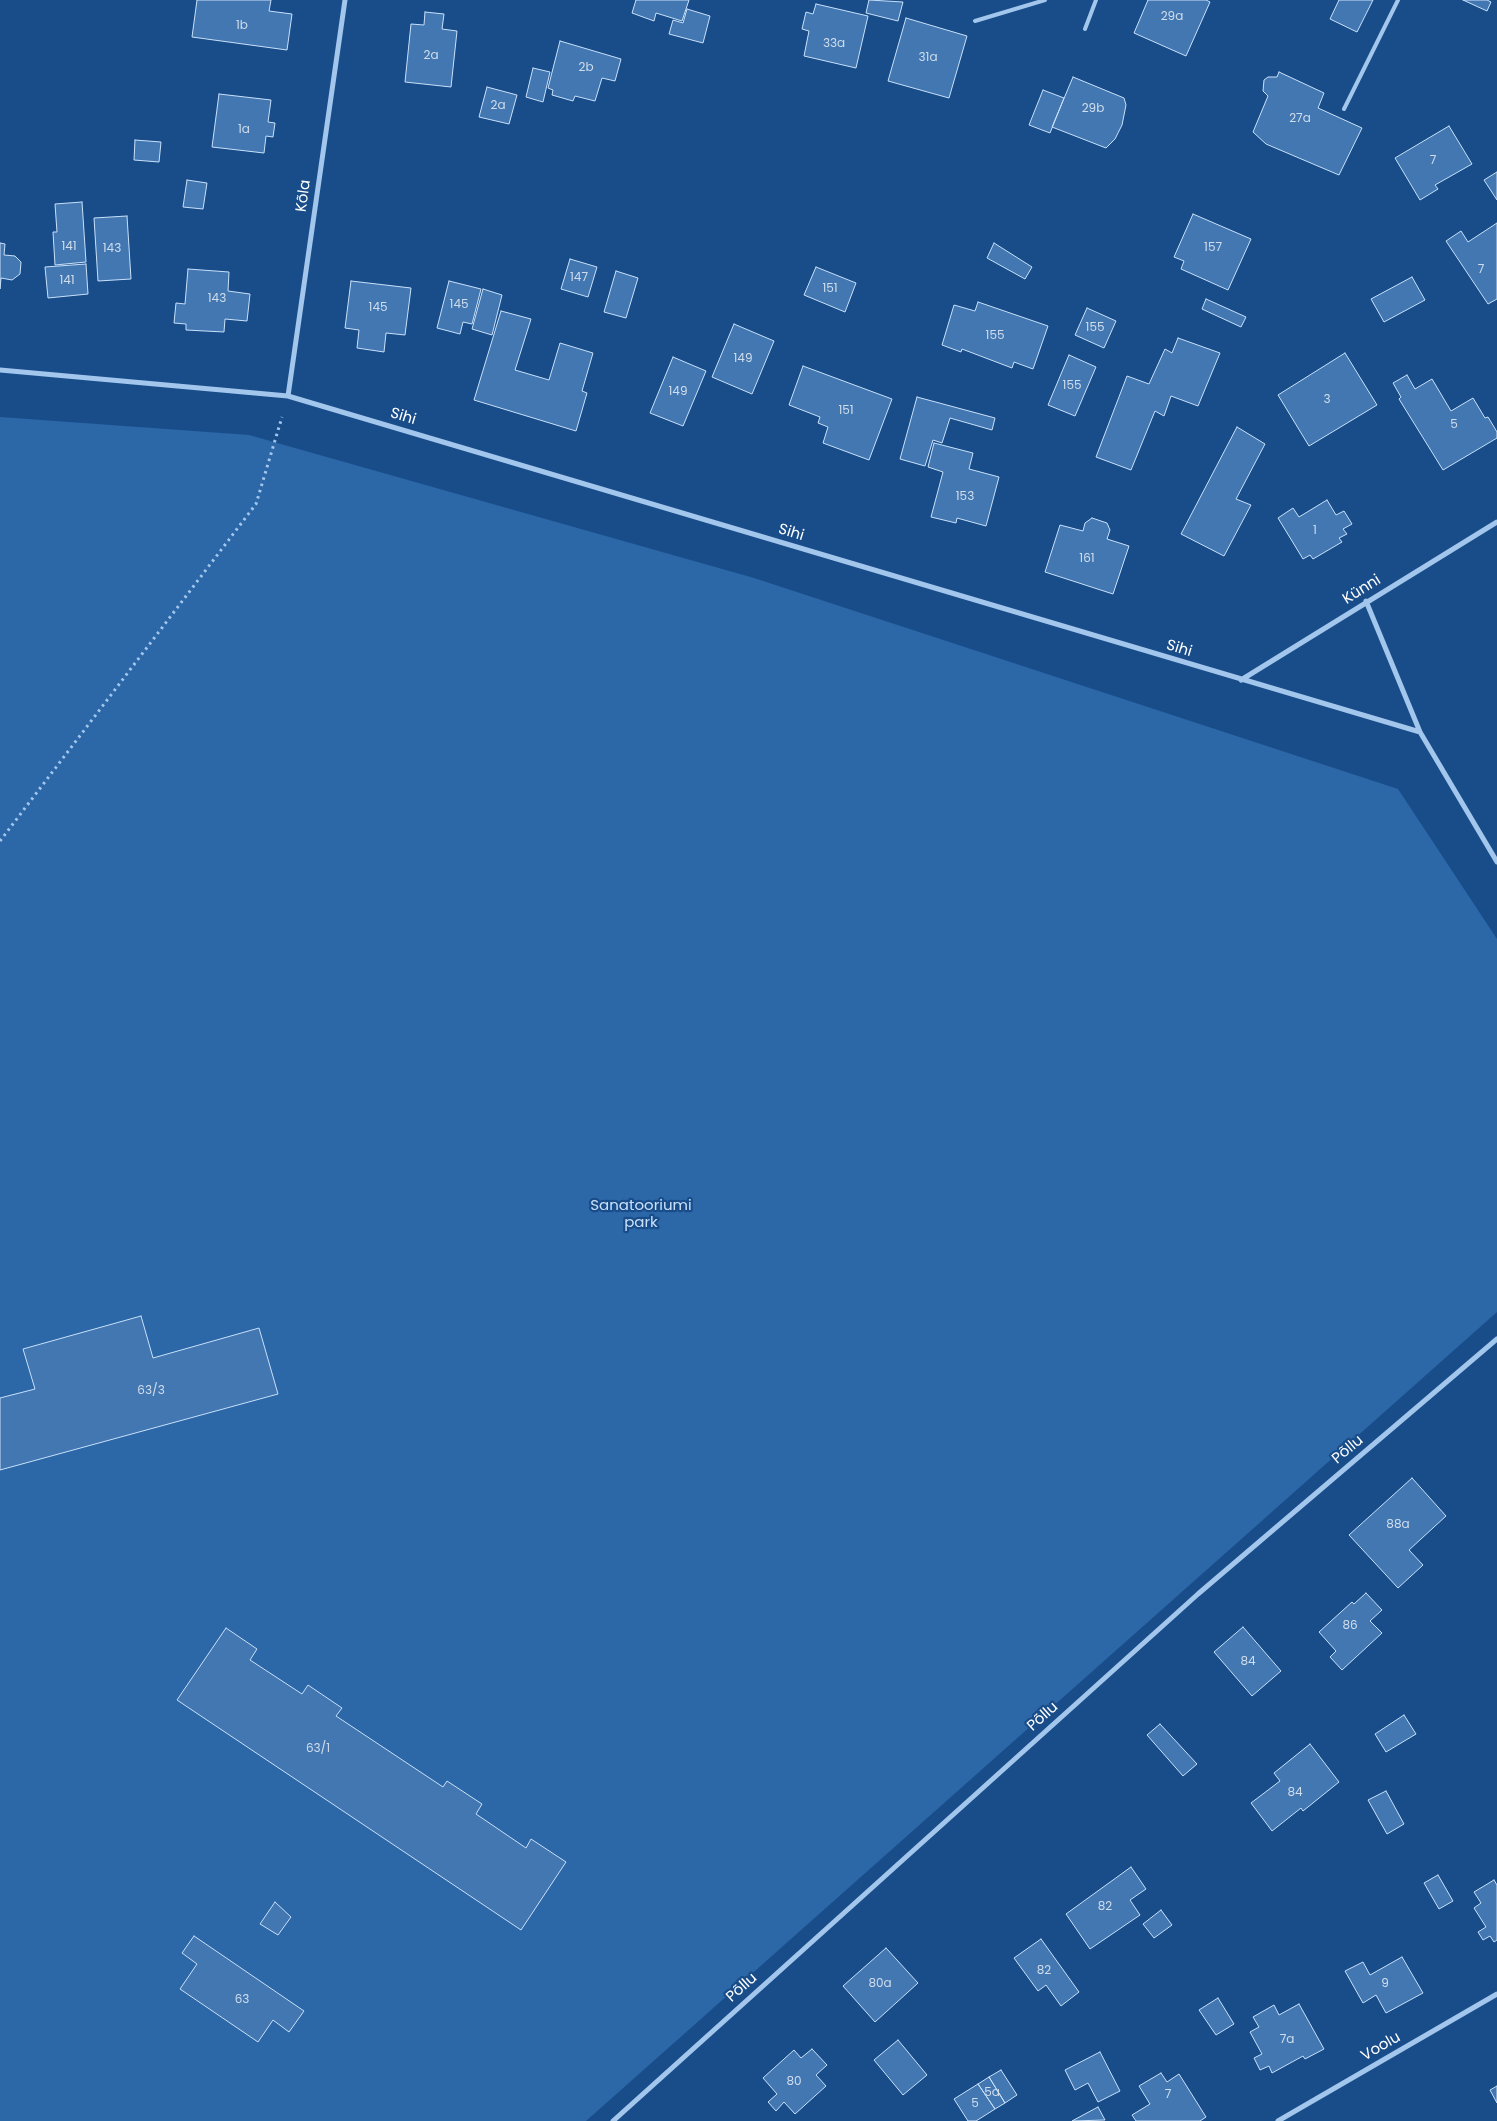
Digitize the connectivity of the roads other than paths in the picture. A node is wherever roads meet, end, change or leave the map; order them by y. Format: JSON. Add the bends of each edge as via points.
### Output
{"nodes":[{"id":1,"x":345,"y":0,"type":"edge"},
{"id":2,"x":1045,"y":0,"type":"edge"},
{"id":3,"x":1096,"y":0,"type":"edge"},
{"id":4,"x":1398,"y":0,"type":"edge"},
{"id":5,"x":975,"y":21,"type":"dead end"},
{"id":6,"x":1085,"y":29,"type":"dead end"},
{"id":7,"x":1344,"y":109,"type":"dead end"},
{"id":8,"x":0,"y":370,"type":"edge"},
{"id":9,"x":288,"y":396,"type":"junction"},
{"id":10,"x":1497,"y":522,"type":"edge"},
{"id":11,"x":1366,"y":602,"type":"junction"},
{"id":12,"x":1241,"y":680,"type":"junction"},
{"id":13,"x":1420,"y":732,"type":"junction"},
{"id":14,"x":1497,"y":862,"type":"edge"},
{"id":15,"x":1497,"y":1339,"type":"edge"},
{"id":16,"x":1497,"y":1994,"type":"edge"},
{"id":17,"x":613,"y":2121,"type":"edge"},
{"id":18,"x":1278,"y":2121,"type":"edge"}],
"edges":[{"from":1,"to":9,"type":"street","name":"Kõla"},
{"from":2,"to":5,"type":"lane"},
{"from":3,"to":6,"type":"lane"},
{"from":4,"to":7,"type":"lane"},
{"from":8,"to":9,"type":"street","name":"Sihi"},
{"from":9,"to":12,"type":"street","name":"Sihi"},
{"from":10,"to":11,"type":"street","name":"Künni"},
{"from":11,"to":12,"type":"street","name":"Künni"},
{"from":11,"to":13,"type":"street"},
{"from":12,"to":13,"type":"street","name":"Sihi"},
{"from":13,"to":14,"type":"street"},
{"from":15,"to":17,"type":"street","name":"Põllu","via":[[1198,1594]]},
{"from":16,"to":18,"type":"street","name":"Voolu"}]}
